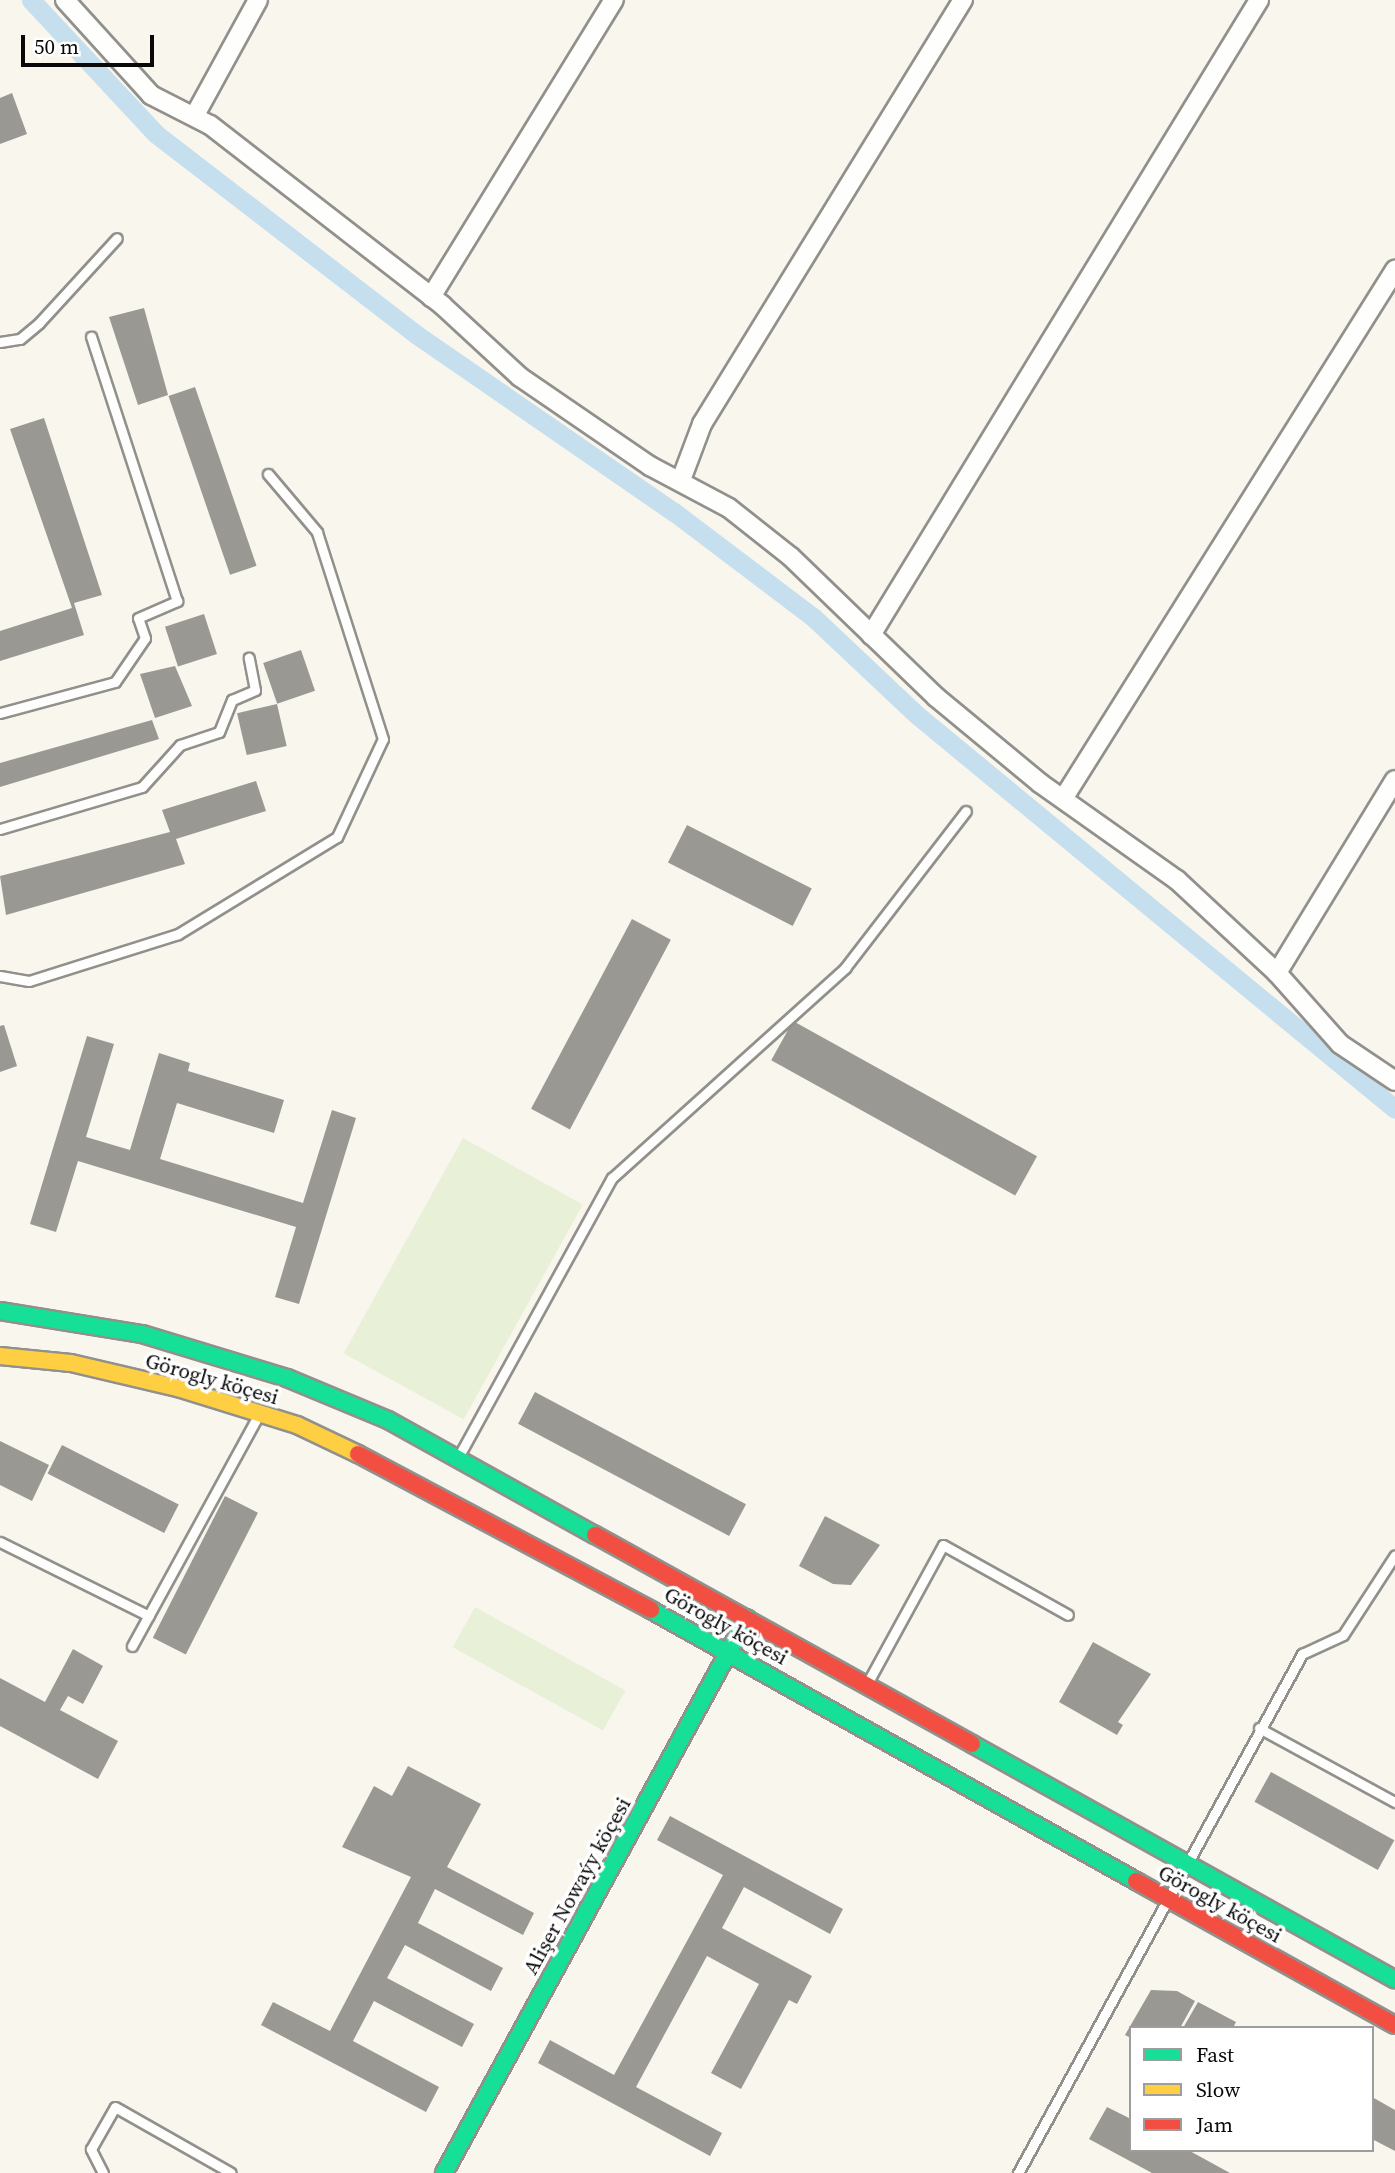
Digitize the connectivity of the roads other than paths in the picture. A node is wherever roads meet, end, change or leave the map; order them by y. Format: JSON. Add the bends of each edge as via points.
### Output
{"nodes":[{"id":1,"x":65,"y":0,"type":"edge"},
{"id":2,"x":258,"y":0,"type":"edge"},
{"id":3,"x":614,"y":0,"type":"edge"},
{"id":4,"x":964,"y":0,"type":"edge"},
{"id":5,"x":1259,"y":0,"type":"edge"},
{"id":6,"x":195,"y":116,"type":"junction"},
{"id":7,"x":117,"y":238,"type":"dead end"},
{"id":8,"x":1395,"y":270,"type":"edge"},
{"id":9,"x":431,"y":297,"type":"junction"},
{"id":10,"x":91,"y":337,"type":"dead end"},
{"id":11,"x":0,"y":342,"type":"edge"},
{"id":12,"x":268,"y":474,"type":"dead end"},
{"id":13,"x":681,"y":481,"type":"junction"},
{"id":14,"x":871,"y":635,"type":"junction"},
{"id":15,"x":249,"y":658,"type":"dead end"},
{"id":16,"x":0,"y":713,"type":"edge"},
{"id":17,"x":1395,"y":780,"type":"edge"},
{"id":18,"x":1063,"y":799,"type":"junction"},
{"id":19,"x":966,"y":811,"type":"dead end"},
{"id":20,"x":0,"y":830,"type":"edge"},
{"id":21,"x":1278,"y":973,"type":"junction"},
{"id":22,"x":0,"y":976,"type":"edge"},
{"id":23,"x":1395,"y":1081,"type":"edge"},
{"id":24,"x":0,"y":1311,"type":"edge"},
{"id":25,"x":0,"y":1356,"type":"edge"},
{"id":26,"x":260,"y":1414,"type":"junction"},
{"id":27,"x":460,"y":1456,"type":"junction"},
{"id":28,"x":0,"y":1542,"type":"edge"},
{"id":29,"x":1395,"y":1555,"type":"edge"},
{"id":30,"x":1068,"y":1615,"type":"dead end"},
{"id":31,"x":149,"y":1616,"type":"junction"},
{"id":32,"x":747,"y":1618,"type":"junction"},
{"id":33,"x":132,"y":1646,"type":"dead end"},
{"id":34,"x":729,"y":1651,"type":"junction"},
{"id":35,"x":867,"y":1683,"type":"junction"},
{"id":36,"x":1259,"y":1728,"type":"junction"},
{"id":37,"x":1395,"y":1802,"type":"edge"},
{"id":38,"x":1186,"y":1862,"type":"junction"},
{"id":39,"x":1167,"y":1899,"type":"junction"},
{"id":40,"x":1395,"y":1979,"type":"edge"},
{"id":41,"x":1395,"y":2025,"type":"edge"},
{"id":42,"x":103,"y":2173,"type":"edge"},
{"id":43,"x":231,"y":2173,"type":"edge"},
{"id":44,"x":444,"y":2173,"type":"edge"},
{"id":45,"x":1018,"y":2173,"type":"edge"}],
"edges":[{"from":1,"to":6,"type":"street","via":[[151,95]]},
{"from":2,"to":6,"type":"street"},
{"from":3,"to":9,"type":"street"},
{"from":4,"to":13,"type":"street","via":[[702,424]]},
{"from":5,"to":14,"type":"street"},
{"from":6,"to":9,"type":"street"},
{"from":7,"to":11,"type":"lane","via":[[39,323],[20,338]]},
{"from":8,"to":18,"type":"street"},
{"from":9,"to":13,"type":"street","via":[[520,377]]},
{"from":10,"to":16,"type":"lane","via":[[177,601],[138,618],[145,638],[115,682]]},
{"from":12,"to":22,"type":"lane","via":[[317,532],[383,739],[337,837],[178,934],[29,981]]},
{"from":13,"to":14,"type":"street","via":[[790,557]]},
{"from":14,"to":18,"type":"street","via":[[936,698]]},
{"from":15,"to":20,"type":"lane","via":[[255,690],[232,700],[219,732],[180,745],[142,787]]},
{"from":17,"to":21,"type":"street"},
{"from":18,"to":21,"type":"street","via":[[1177,880]]},
{"from":19,"to":27,"type":"lane","via":[[845,968],[612,1178]]},
{"from":21,"to":23,"type":"street","via":[[1340,1044]]},
{"from":24,"to":27,"type":"main road","name":"Görogly köçesi","via":[[142,1334],[287,1378]]},
{"from":25,"to":26,"type":"main road","name":"Görogly köçesi","via":[[71,1363]]},
{"from":26,"to":31,"type":"lane"},
{"from":26,"to":34,"type":"main road","name":"Görogly köçesi","via":[[437,1491]]},
{"from":27,"to":32,"type":"main road","name":"Görogly köçesi"},
{"from":28,"to":31,"type":"lane"},
{"from":29,"to":36,"type":"lane","via":[[1343,1635],[1302,1654]]},
{"from":30,"to":35,"type":"lane","via":[[943,1545]]},
{"from":31,"to":33,"type":"lane"},
{"from":32,"to":34,"type":"main road","name":"Alişer Nowaýy köçesi"},
{"from":32,"to":35,"type":"main road","name":"Görogly köçesi"},
{"from":34,"to":39,"type":"main road","name":"Görogly köçesi"},
{"from":34,"to":44,"type":"main road","name":"Alişer Nowaýy köçesi"},
{"from":35,"to":38,"type":"main road","name":"Görogly köçesi"},
{"from":36,"to":37,"type":"lane"},
{"from":36,"to":38,"type":"lane"},
{"from":38,"to":39,"type":"lane"},
{"from":38,"to":40,"type":"main road","name":"Görogly köçesi"},
{"from":39,"to":41,"type":"main road","name":"Görogly köçesi"},
{"from":39,"to":45,"type":"lane"},
{"from":42,"to":43,"type":"lane","via":[[91,2149],[115,2107]]}]}
